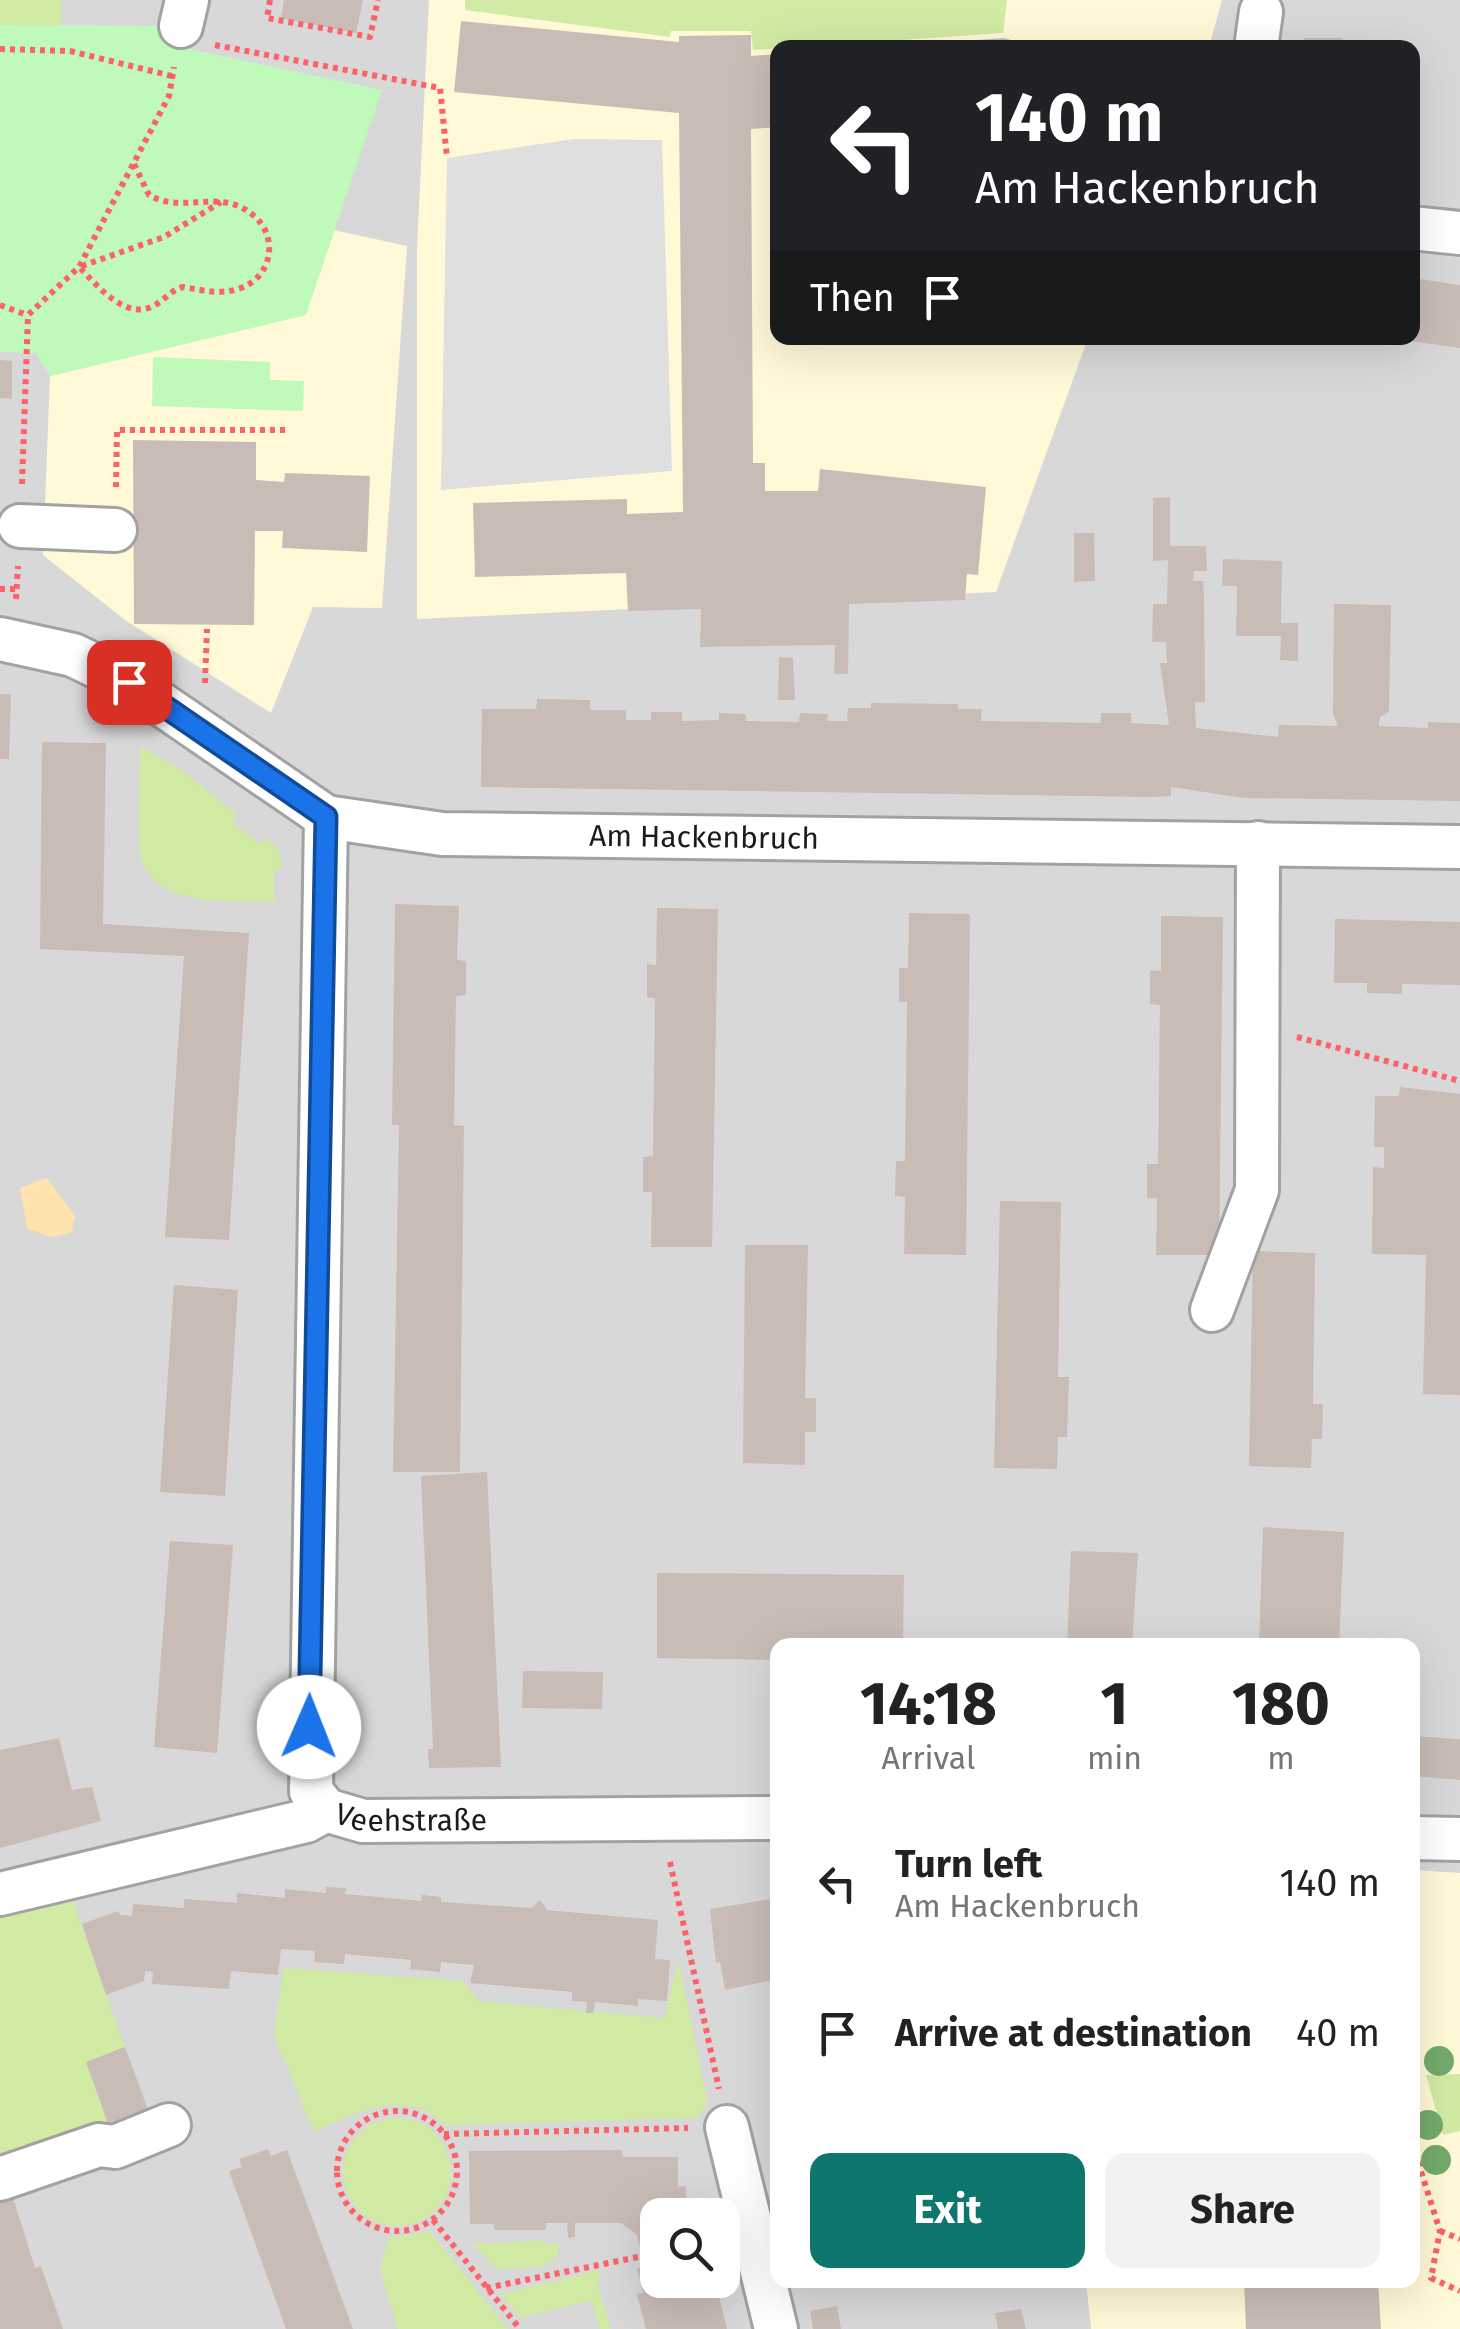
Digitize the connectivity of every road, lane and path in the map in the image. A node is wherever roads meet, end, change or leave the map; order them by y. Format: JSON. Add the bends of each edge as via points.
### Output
{"nodes":[{"id":1,"x":270,"y":0,"type":"edge"},
{"id":2,"x":378,"y":0,"type":"edge"},
{"id":3,"x":182,"y":22,"type":"edge"},
{"id":4,"x":0,"y":49,"type":"edge"},
{"id":5,"x":172,"y":76,"type":"junction"},
{"id":6,"x":447,"y":158,"type":"dead end"},
{"id":7,"x":134,"y":162,"type":"junction"},
{"id":8,"x":220,"y":202,"type":"junction"},
{"id":9,"x":1420,"y":229,"type":"edge"},
{"id":10,"x":1460,"y":233,"type":"edge"},
{"id":11,"x":79,"y":268,"type":"junction"},
{"id":12,"x":0,"y":306,"type":"edge"},
{"id":13,"x":28,"y":315,"type":"junction"},
{"id":14,"x":288,"y":430,"type":"dead end"},
{"id":15,"x":20,"y":526,"type":"junction"},
{"id":16,"x":115,"y":530,"type":"joint"},
{"id":17,"x":0,"y":589,"type":"edge"},
{"id":18,"x":16,"y":589,"type":"junction"},
{"id":19,"x":7,"y":639,"type":"edge"},
{"id":20,"x":326,"y":817,"type":"junction"},
{"id":21,"x":1258,"y":843,"type":"junction"},
{"id":22,"x":1460,"y":847,"type":"edge"},
{"id":23,"x":1257,"y":1027,"type":"junction"},
{"id":24,"x":1460,"y":1081,"type":"edge"},
{"id":25,"x":1212,"y":1310,"type":"dead end"},
{"id":26,"x":326,"y":1810,"type":"junction"},
{"id":27,"x":661,"y":1816,"type":"junction"},
{"id":28,"x":770,"y":1818,"type":"edge"},
{"id":29,"x":1420,"y":1838,"type":"edge"},
{"id":30,"x":1460,"y":1839,"type":"edge"},
{"id":31,"x":0,"y":1894,"type":"edge"},
{"id":32,"x":169,"y":2125,"type":"dead end"},
{"id":33,"x":727,"y":2127,"type":"junction"},
{"id":34,"x":444,"y":2134,"type":"junction"},
{"id":35,"x":1420,"y":2168,"type":"edge"},
{"id":36,"x":0,"y":2178,"type":"edge"},
{"id":37,"x":433,"y":2220,"type":"junction"},
{"id":38,"x":1440,"y":2231,"type":"junction"},
{"id":39,"x":1460,"y":2240,"type":"edge"},
{"id":40,"x":640,"y":2257,"type":"edge"},
{"id":41,"x":486,"y":2288,"type":"junction"},
{"id":42,"x":1460,"y":2291,"type":"edge"},
{"id":43,"x":520,"y":2329,"type":"edge"},
{"id":44,"x":776,"y":2329,"type":"edge"}],
"edges":[{"from":1,"to":2,"type":"path","via":[[267,18],[370,37]]},
{"from":3,"to":5,"type":"path"},
{"from":3,"to":6,"type":"path","via":[[440,88]]},
{"from":4,"to":5,"type":"path","via":[[70,51]]},
{"from":5,"to":7,"type":"path","via":[[169,96]]},
{"from":7,"to":8,"type":"path","via":[[149,196],[162,203]]},
{"from":7,"to":11,"type":"path"},
{"from":8,"to":11,"type":"path","via":[[164,237]]},
{"from":8,"to":11,"type":"path","via":[[254,216],[270,237],[267,262],[245,287],[207,293],[176,288],[153,307],[133,310]]},
{"from":9,"to":10,"type":"street"},
{"from":11,"to":13,"type":"path"},
{"from":12,"to":13,"type":"path"},
{"from":13,"to":15,"type":"path"},
{"from":14,"to":16,"type":"path","via":[[118,430]]},
{"from":15,"to":16,"type":"street"},
{"from":15,"to":18,"type":"path"},
{"from":17,"to":18,"type":"path"},
{"from":18,"to":19,"type":"path"},
{"from":19,"to":20,"type":"street","name":"Am Hackenbruch","via":[[73,655],[129,682]]},
{"from":20,"to":21,"type":"street","name":"Am Hackenbruch","via":[[442,834]]},
{"from":20,"to":26,"type":"street","via":[[308,1766],[312,1792]]},
{"from":21,"to":22,"type":"street","name":"Am Hackenbruch"},
{"from":21,"to":23,"type":"street"},
{"from":23,"to":24,"type":"path"},
{"from":23,"to":25,"type":"street","via":[[1258,1190]]},
{"from":26,"to":27,"type":"street","name":"Veehstraße","via":[[363,1821]]},
{"from":26,"to":31,"type":"street","name":"Veehstraße"},
{"from":27,"to":28,"type":"street","name":"Veehstraße"},
{"from":27,"to":33,"type":"path"},
{"from":29,"to":30,"type":"street"},
{"from":32,"to":36,"type":"street"},
{"from":33,"to":34,"type":"path"},
{"from":33,"to":44,"type":"street"},
{"from":34,"to":37,"type":"path","via":[[456,2158],[456,2186]]},
{"from":34,"to":37,"type":"path","via":[[422,2116],[380,2113],[346,2137],[336,2164],[346,2204],[366,2223],[407,2231]]},
{"from":35,"to":38,"type":"path"},
{"from":37,"to":41,"type":"path"},
{"from":38,"to":39,"type":"path"},
{"from":38,"to":42,"type":"path","via":[[1431,2278]]},
{"from":40,"to":41,"type":"path"},
{"from":41,"to":43,"type":"path"}]}
